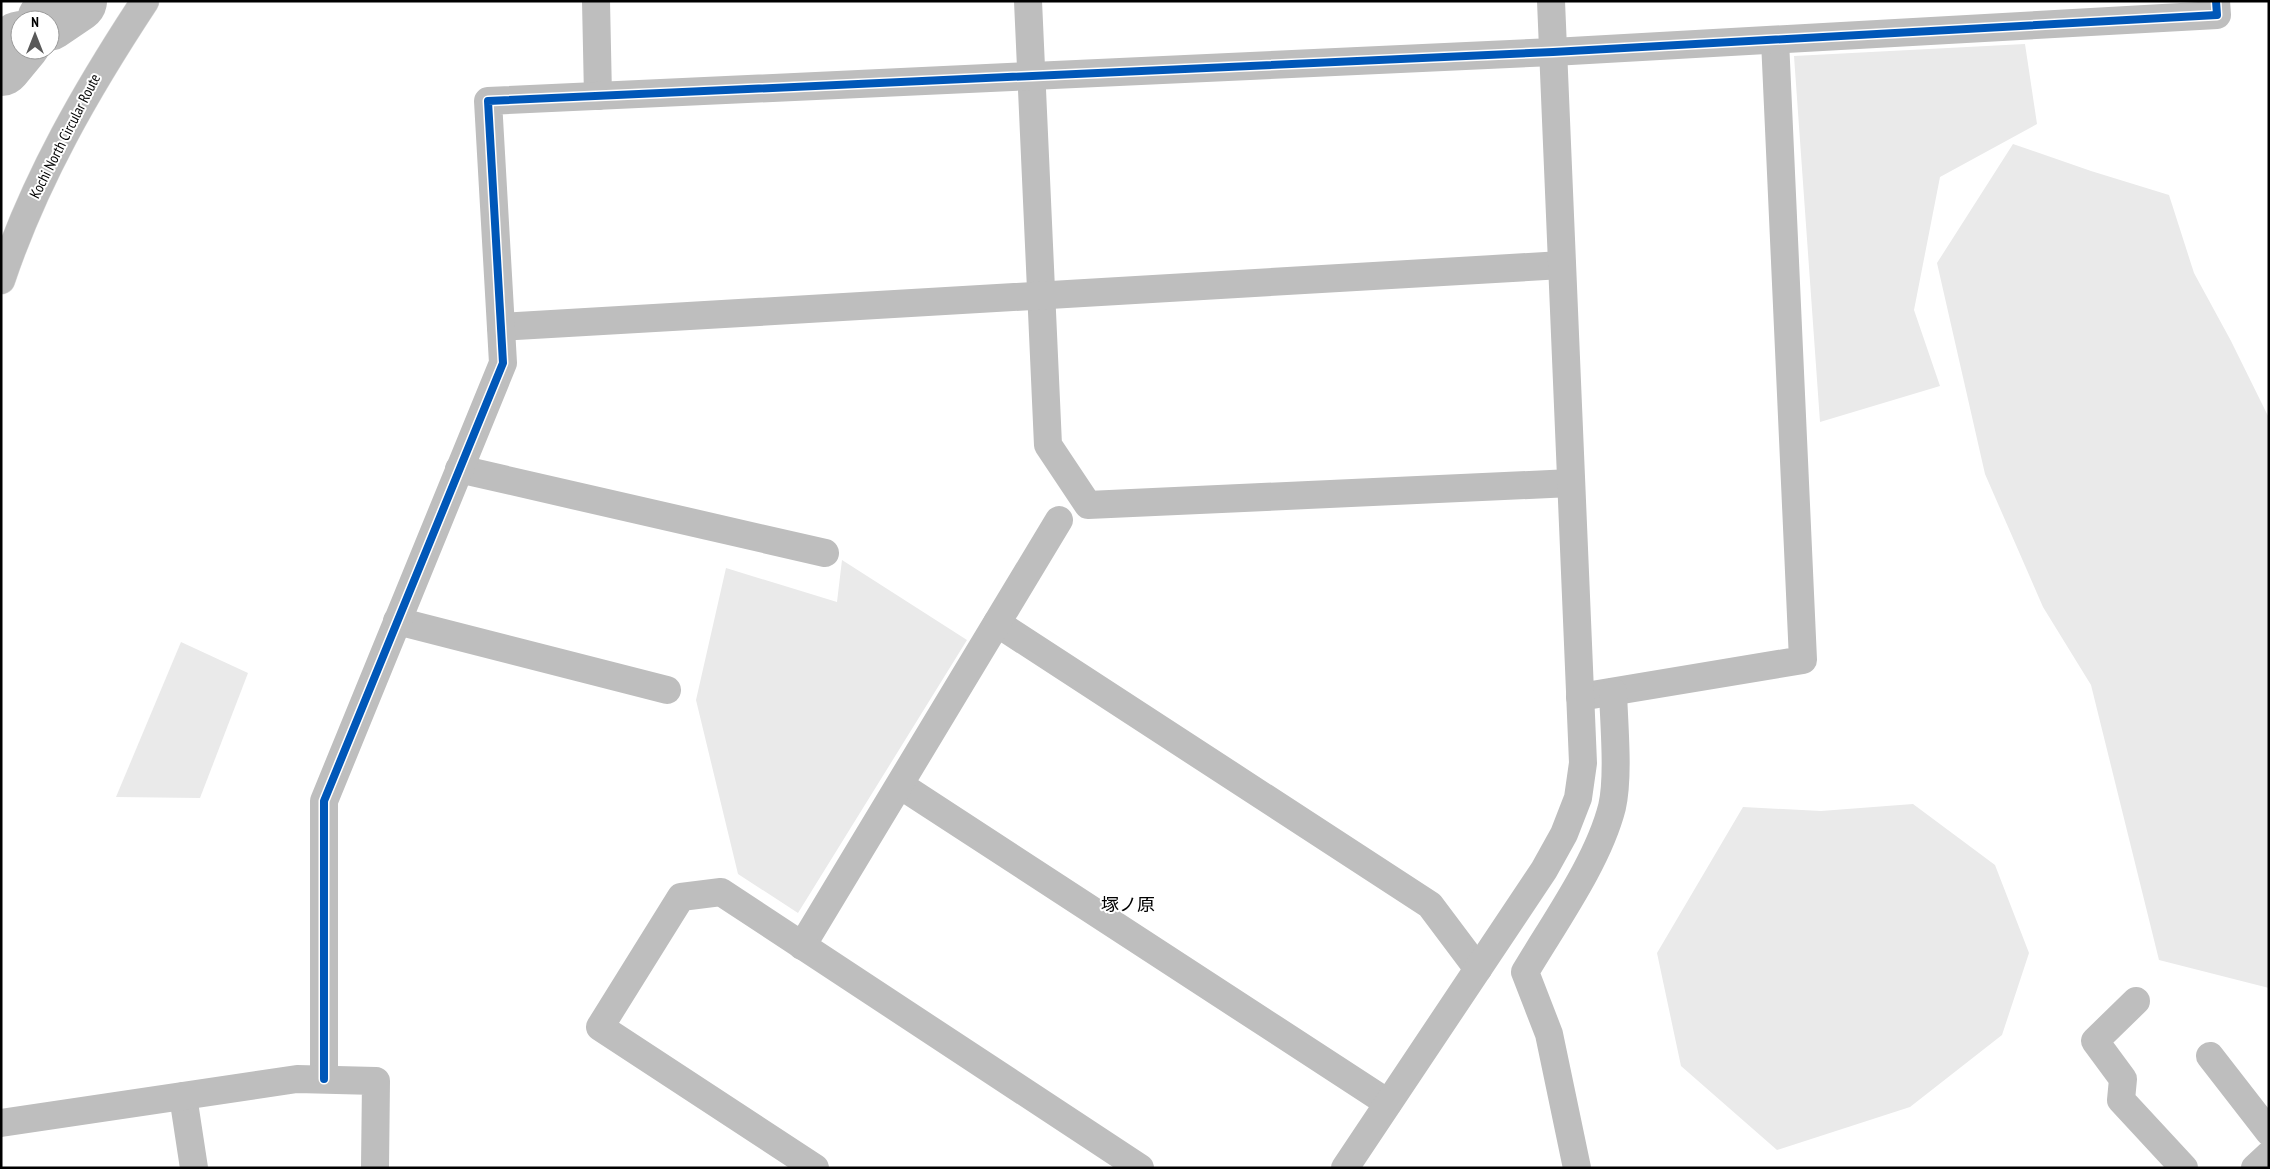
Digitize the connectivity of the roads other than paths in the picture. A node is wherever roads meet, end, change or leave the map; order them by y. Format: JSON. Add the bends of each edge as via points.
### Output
{"nodes":[{"id":1,"x":145,"y":1,"type":"edge"},
{"id":2,"x":596,"y":1,"type":"edge"},
{"id":3,"x":1028,"y":1,"type":"edge"},
{"id":4,"x":1551,"y":1,"type":"edge"},
{"id":5,"x":2216,"y":1,"type":"edge"},
{"id":6,"x":1774,"y":40,"type":"junction"},
{"id":7,"x":1553,"y":52,"type":"junction"},
{"id":8,"x":1031,"y":75,"type":"junction"},
{"id":9,"x":598,"y":96,"type":"junction"},
{"id":10,"x":1562,"y":265,"type":"junction"},
{"id":11,"x":1,"y":280,"type":"edge"},
{"id":12,"x":1041,"y":296,"type":"junction"},
{"id":13,"x":501,"y":328,"type":"junction"},
{"id":14,"x":459,"y":469,"type":"junction"},
{"id":15,"x":1571,"y":483,"type":"junction"},
{"id":16,"x":1059,"y":520,"type":"dead end"},
{"id":17,"x":825,"y":553,"type":"dead end"},
{"id":18,"x":398,"y":621,"type":"junction"},
{"id":19,"x":997,"y":623,"type":"junction"},
{"id":20,"x":667,"y":690,"type":"dead end"},
{"id":21,"x":1613,"y":692,"type":"junction"},
{"id":22,"x":1580,"y":697,"type":"junction"},
{"id":23,"x":900,"y":785,"type":"junction"},
{"id":24,"x":802,"y":946,"type":"junction"},
{"id":25,"x":1478,"y":969,"type":"junction"},
{"id":26,"x":2136,"y":1001,"type":"dead end"},
{"id":27,"x":2210,"y":1056,"type":"dead end"},
{"id":28,"x":324,"y":1079,"type":"junction"},
{"id":29,"x":183,"y":1096,"type":"junction"},
{"id":30,"x":1388,"y":1103,"type":"junction"},
{"id":31,"x":1,"y":1123,"type":"edge"},
{"id":32,"x":2269,"y":1132,"type":"edge"},
{"id":33,"x":2269,"y":1155,"type":"edge"},
{"id":34,"x":375,"y":1167,"type":"edge"},
{"id":35,"x":194,"y":1168,"type":"edge"},
{"id":36,"x":816,"y":1168,"type":"edge"},
{"id":37,"x":1140,"y":1168,"type":"edge"},
{"id":38,"x":1345,"y":1168,"type":"edge"},
{"id":39,"x":1578,"y":1168,"type":"edge"},
{"id":40,"x":2184,"y":1168,"type":"edge"},
{"id":41,"x":2255,"y":1168,"type":"edge"}],
"edges":[{"from":1,"to":11,"type":"main road","name":"Kochi North Circular Route","via":[[101,67],[46,169]]},
{"from":2,"to":9,"type":"street"},
{"from":3,"to":8,"type":"street"},
{"from":4,"to":7,"type":"street"},
{"from":5,"to":6,"type":"street","via":[[2217,15]]},
{"from":6,"to":7,"type":"street"},
{"from":6,"to":21,"type":"street","via":[[1803,660]]},
{"from":7,"to":8,"type":"street"},
{"from":7,"to":10,"type":"street"},
{"from":8,"to":9,"type":"street"},
{"from":8,"to":12,"type":"street"},
{"from":9,"to":13,"type":"street","via":[[488,102]]},
{"from":10,"to":12,"type":"street"},
{"from":10,"to":15,"type":"street"},
{"from":12,"to":13,"type":"street"},
{"from":12,"to":15,"type":"street","via":[[1048,445],[1088,506]]},
{"from":13,"to":14,"type":"street","via":[[503,363]]},
{"from":14,"to":17,"type":"street"},
{"from":14,"to":18,"type":"street"},
{"from":15,"to":22,"type":"street"},
{"from":16,"to":19,"type":"street"},
{"from":18,"to":20,"type":"street"},
{"from":18,"to":28,"type":"street","via":[[324,801]]},
{"from":19,"to":23,"type":"street"},
{"from":19,"to":25,"type":"street","via":[[1430,905]]},
{"from":21,"to":22,"type":"street"},
{"from":21,"to":39,"type":"street","via":[[1612,806],[1582,874],[1525,972],[1549,1034]]},
{"from":22,"to":25,"type":"street","via":[[1583,763],[1578,798],[1564,834],[1544,870]]},
{"from":23,"to":24,"type":"street"},
{"from":23,"to":30,"type":"street"},
{"from":24,"to":36,"type":"street","via":[[721,892],[680,897],[600,1027]]},
{"from":24,"to":37,"type":"street"},
{"from":25,"to":30,"type":"street"},
{"from":26,"to":40,"type":"street","via":[[2095,1041],[2123,1079],[2121,1100]]},
{"from":27,"to":32,"type":"street"},
{"from":28,"to":29,"type":"street","via":[[297,1079]]},
{"from":28,"to":34,"type":"street","via":[[376,1080]]},
{"from":29,"to":31,"type":"street"},
{"from":29,"to":35,"type":"street"},
{"from":30,"to":38,"type":"street"},
{"from":33,"to":41,"type":"street"}]}
